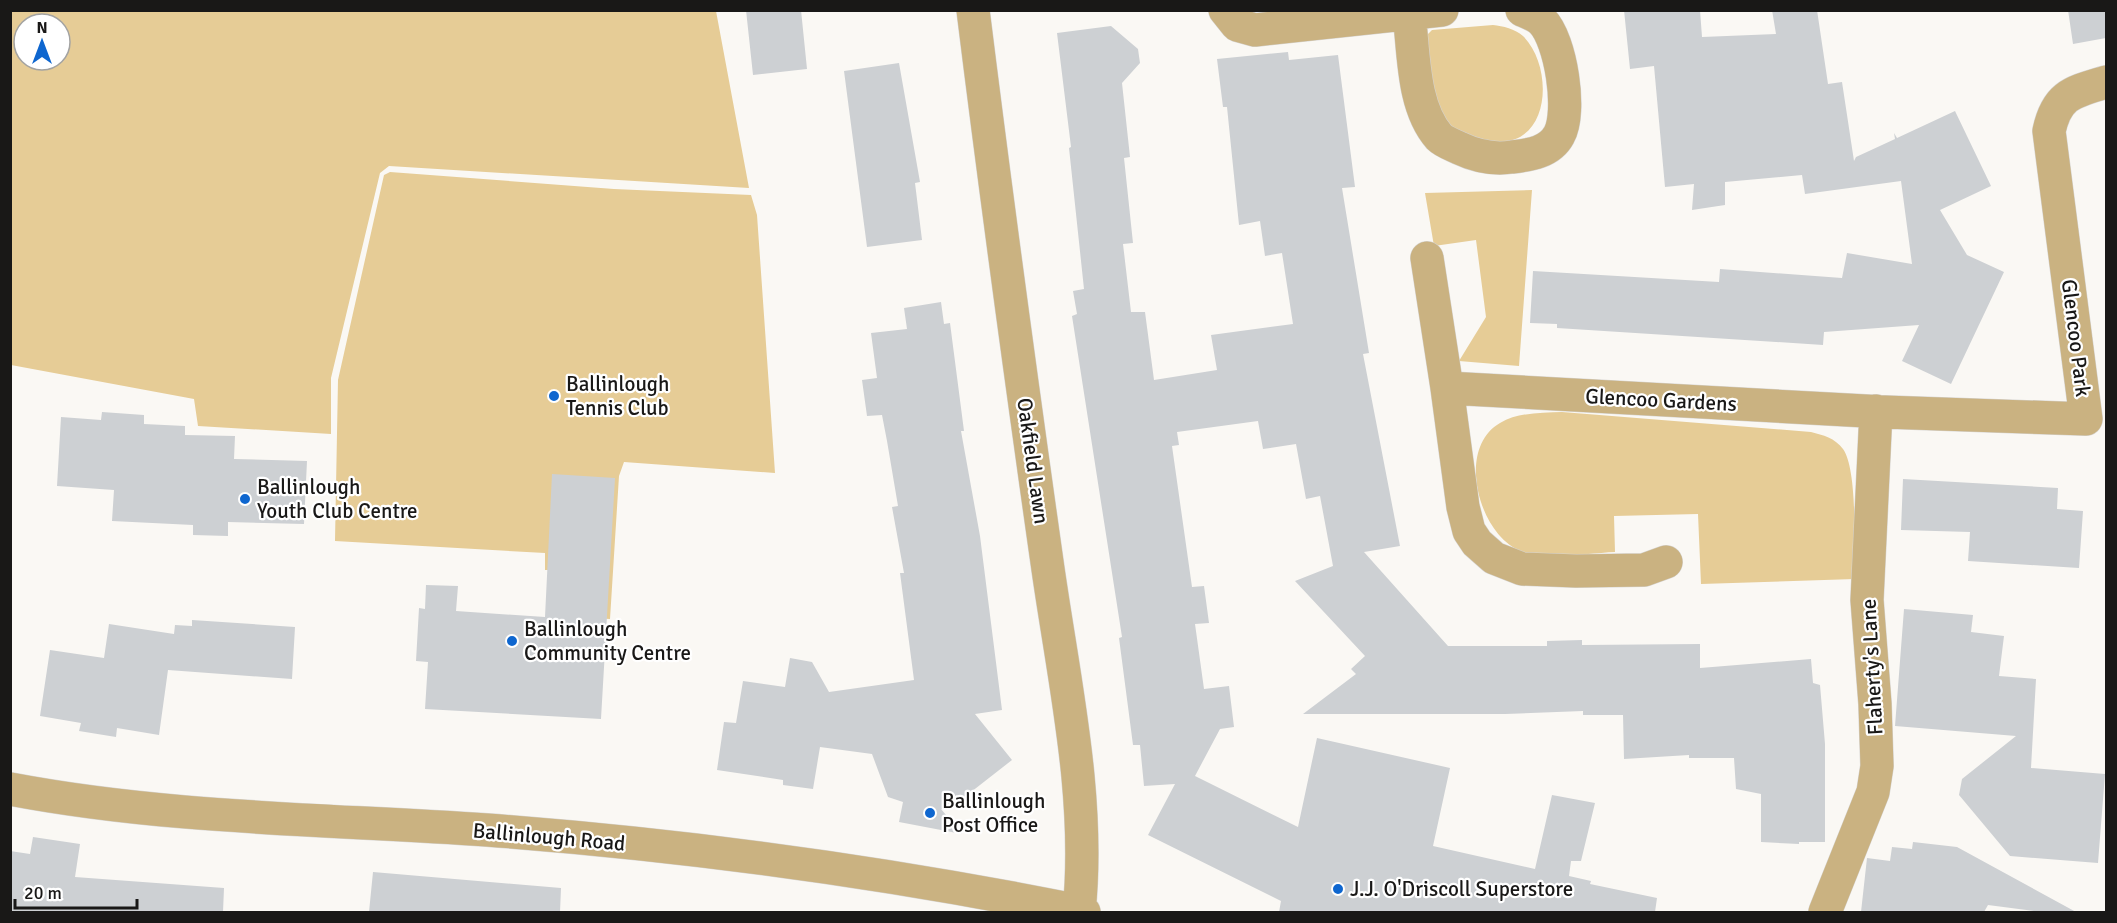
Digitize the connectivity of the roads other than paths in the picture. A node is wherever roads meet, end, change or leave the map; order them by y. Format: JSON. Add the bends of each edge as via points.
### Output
{"nodes":[{"id":1,"x":973,"y":10,"type":"edge"},
{"id":2,"x":1225,"y":10,"type":"edge"},
{"id":3,"x":1442,"y":10,"type":"edge"},
{"id":4,"x":1522,"y":10,"type":"edge"},
{"id":5,"x":1408,"y":14,"type":"junction"},
{"id":6,"x":2106,"y":82,"type":"edge"},
{"id":7,"x":1427,"y":258,"type":"dead end"},
{"id":8,"x":1447,"y":388,"type":"junction"},
{"id":9,"x":1876,"y":411,"type":"junction"},
{"id":10,"x":2096,"y":420,"type":"edge"},
{"id":11,"x":1666,"y":562,"type":"dead end"},
{"id":12,"x":10,"y":789,"type":"edge"},
{"id":13,"x":1081,"y":912,"type":"edge"},
{"id":14,"x":1825,"y":912,"type":"edge"}],
"edges":[{"from":1,"to":13,"type":"street","name":"Oakfield Lawn","via":[[1077,778]]},
{"from":2,"to":5,"type":"street","via":[[1237,25],[1255,30]]},
{"from":3,"to":5,"type":"street"},
{"from":4,"to":5,"type":"street","via":[[1542,21],[1556,44],[1563,82],[1564,121],[1548,149],[1497,159],[1470,154],[1448,143],[1430,123],[1421,100]]},
{"from":6,"to":10,"type":"street","name":"Glencoo Park","via":[[2065,98],[2053,113],[2049,131]]},
{"from":7,"to":8,"type":"street"},
{"from":8,"to":9,"type":"street","name":"Glencoo Gardens"},
{"from":8,"to":11,"type":"street","via":[[1469,531],[1494,558],[1522,569],[1576,571],[1644,570]]},
{"from":9,"to":10,"type":"street","name":"Glencoo Park"},
{"from":9,"to":14,"type":"street","name":"Flaherty's Lane","via":[[1868,600],[1877,766],[1873,792]]},
{"from":12,"to":13,"type":"street","name":"Ballinlough Road","via":[[132,808],[488,831],[819,866]]}]}
